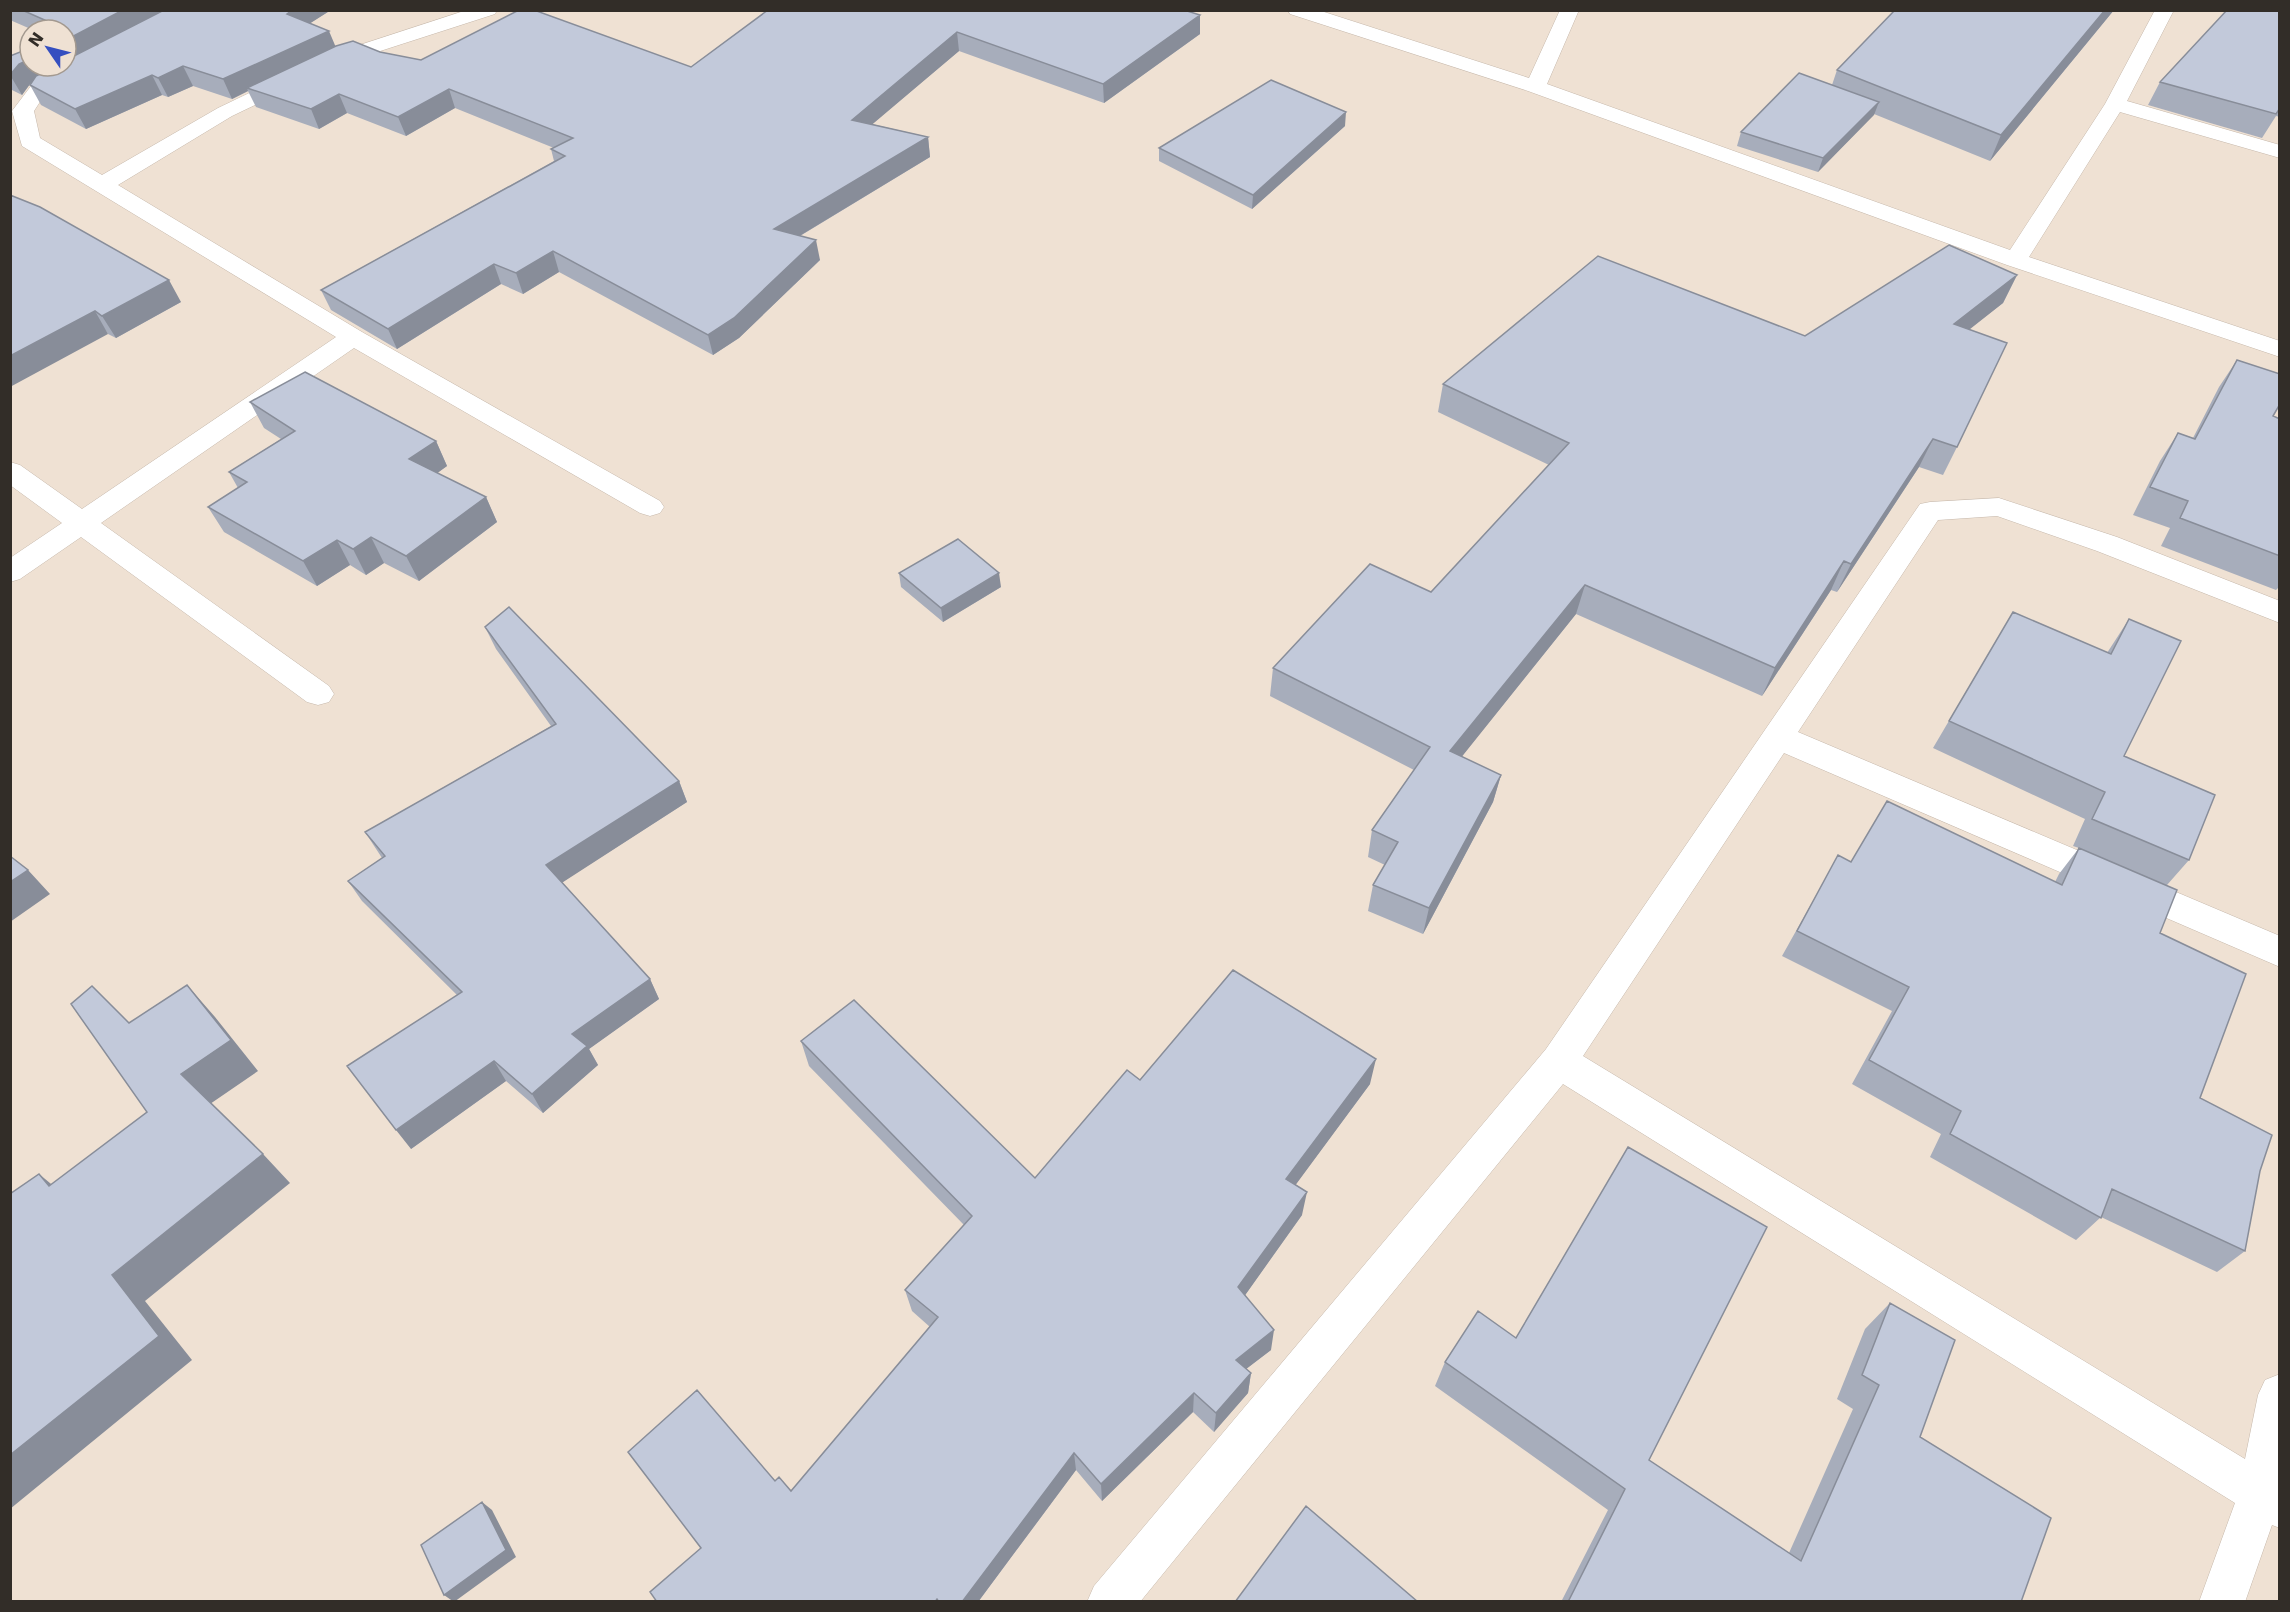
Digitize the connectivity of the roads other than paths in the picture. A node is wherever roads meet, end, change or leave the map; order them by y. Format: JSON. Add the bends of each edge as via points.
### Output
{"nodes":[{"id":1,"x":488,"y":10,"type":"edge"},
{"id":2,"x":1297,"y":10,"type":"edge"},
{"id":3,"x":1570,"y":10,"type":"edge"},
{"id":4,"x":2165,"y":10,"type":"edge"},
{"id":5,"x":89,"y":63,"type":"edge"},
{"id":6,"x":1535,"y":87,"type":"junction"},
{"id":7,"x":2115,"y":104,"type":"junction"},
{"id":8,"x":2280,"y":152,"type":"edge"},
{"id":9,"x":102,"y":185,"type":"junction"},
{"id":10,"x":2015,"y":260,"type":"junction"},
{"id":11,"x":353,"y":337,"type":"junction"},
{"id":12,"x":2280,"y":350,"type":"edge"},
{"id":13,"x":10,"y":471,"type":"edge"},
{"id":14,"x":650,"y":507,"type":"dead end"},
{"id":15,"x":82,"y":524,"type":"junction"},
{"id":16,"x":10,"y":572,"type":"edge"},
{"id":17,"x":2280,"y":612,"type":"edge"},
{"id":18,"x":318,"y":694,"type":"dead end"},
{"id":19,"x":1778,"y":737,"type":"junction"},
{"id":20,"x":2280,"y":952,"type":"edge"},
{"id":21,"x":1559,"y":1060,"type":"junction"},
{"id":22,"x":2280,"y":1395,"type":"edge"},
{"id":23,"x":2270,"y":1501,"type":"edge"},
{"id":24,"x":1110,"y":1602,"type":"edge"},
{"id":25,"x":2222,"y":1602,"type":"edge"}],
"edges":[{"from":1,"to":9,"type":"street","via":[[336,59],[225,112]]},
{"from":2,"to":6,"type":"street"},
{"from":3,"to":6,"type":"street"},
{"from":4,"to":7,"type":"street"},
{"from":5,"to":9,"type":"street","via":[[38,90],[23,111],[30,141]]},
{"from":6,"to":10,"type":"street"},
{"from":7,"to":8,"type":"street"},
{"from":7,"to":10,"type":"street"},
{"from":9,"to":11,"type":"street"},
{"from":10,"to":12,"type":"street"},
{"from":11,"to":14,"type":"street"},
{"from":11,"to":15,"type":"street"},
{"from":13,"to":15,"type":"street"},
{"from":15,"to":16,"type":"street"},
{"from":15,"to":18,"type":"street"},
{"from":17,"to":19,"type":"street","via":[[2107,544],[1999,507],[1930,511]]},
{"from":19,"to":20,"type":"street"},
{"from":19,"to":21,"type":"street"},
{"from":21,"to":23,"type":"street"},
{"from":21,"to":24,"type":"street"},
{"from":22,"to":23,"type":"street"},
{"from":23,"to":25,"type":"street"}]}
